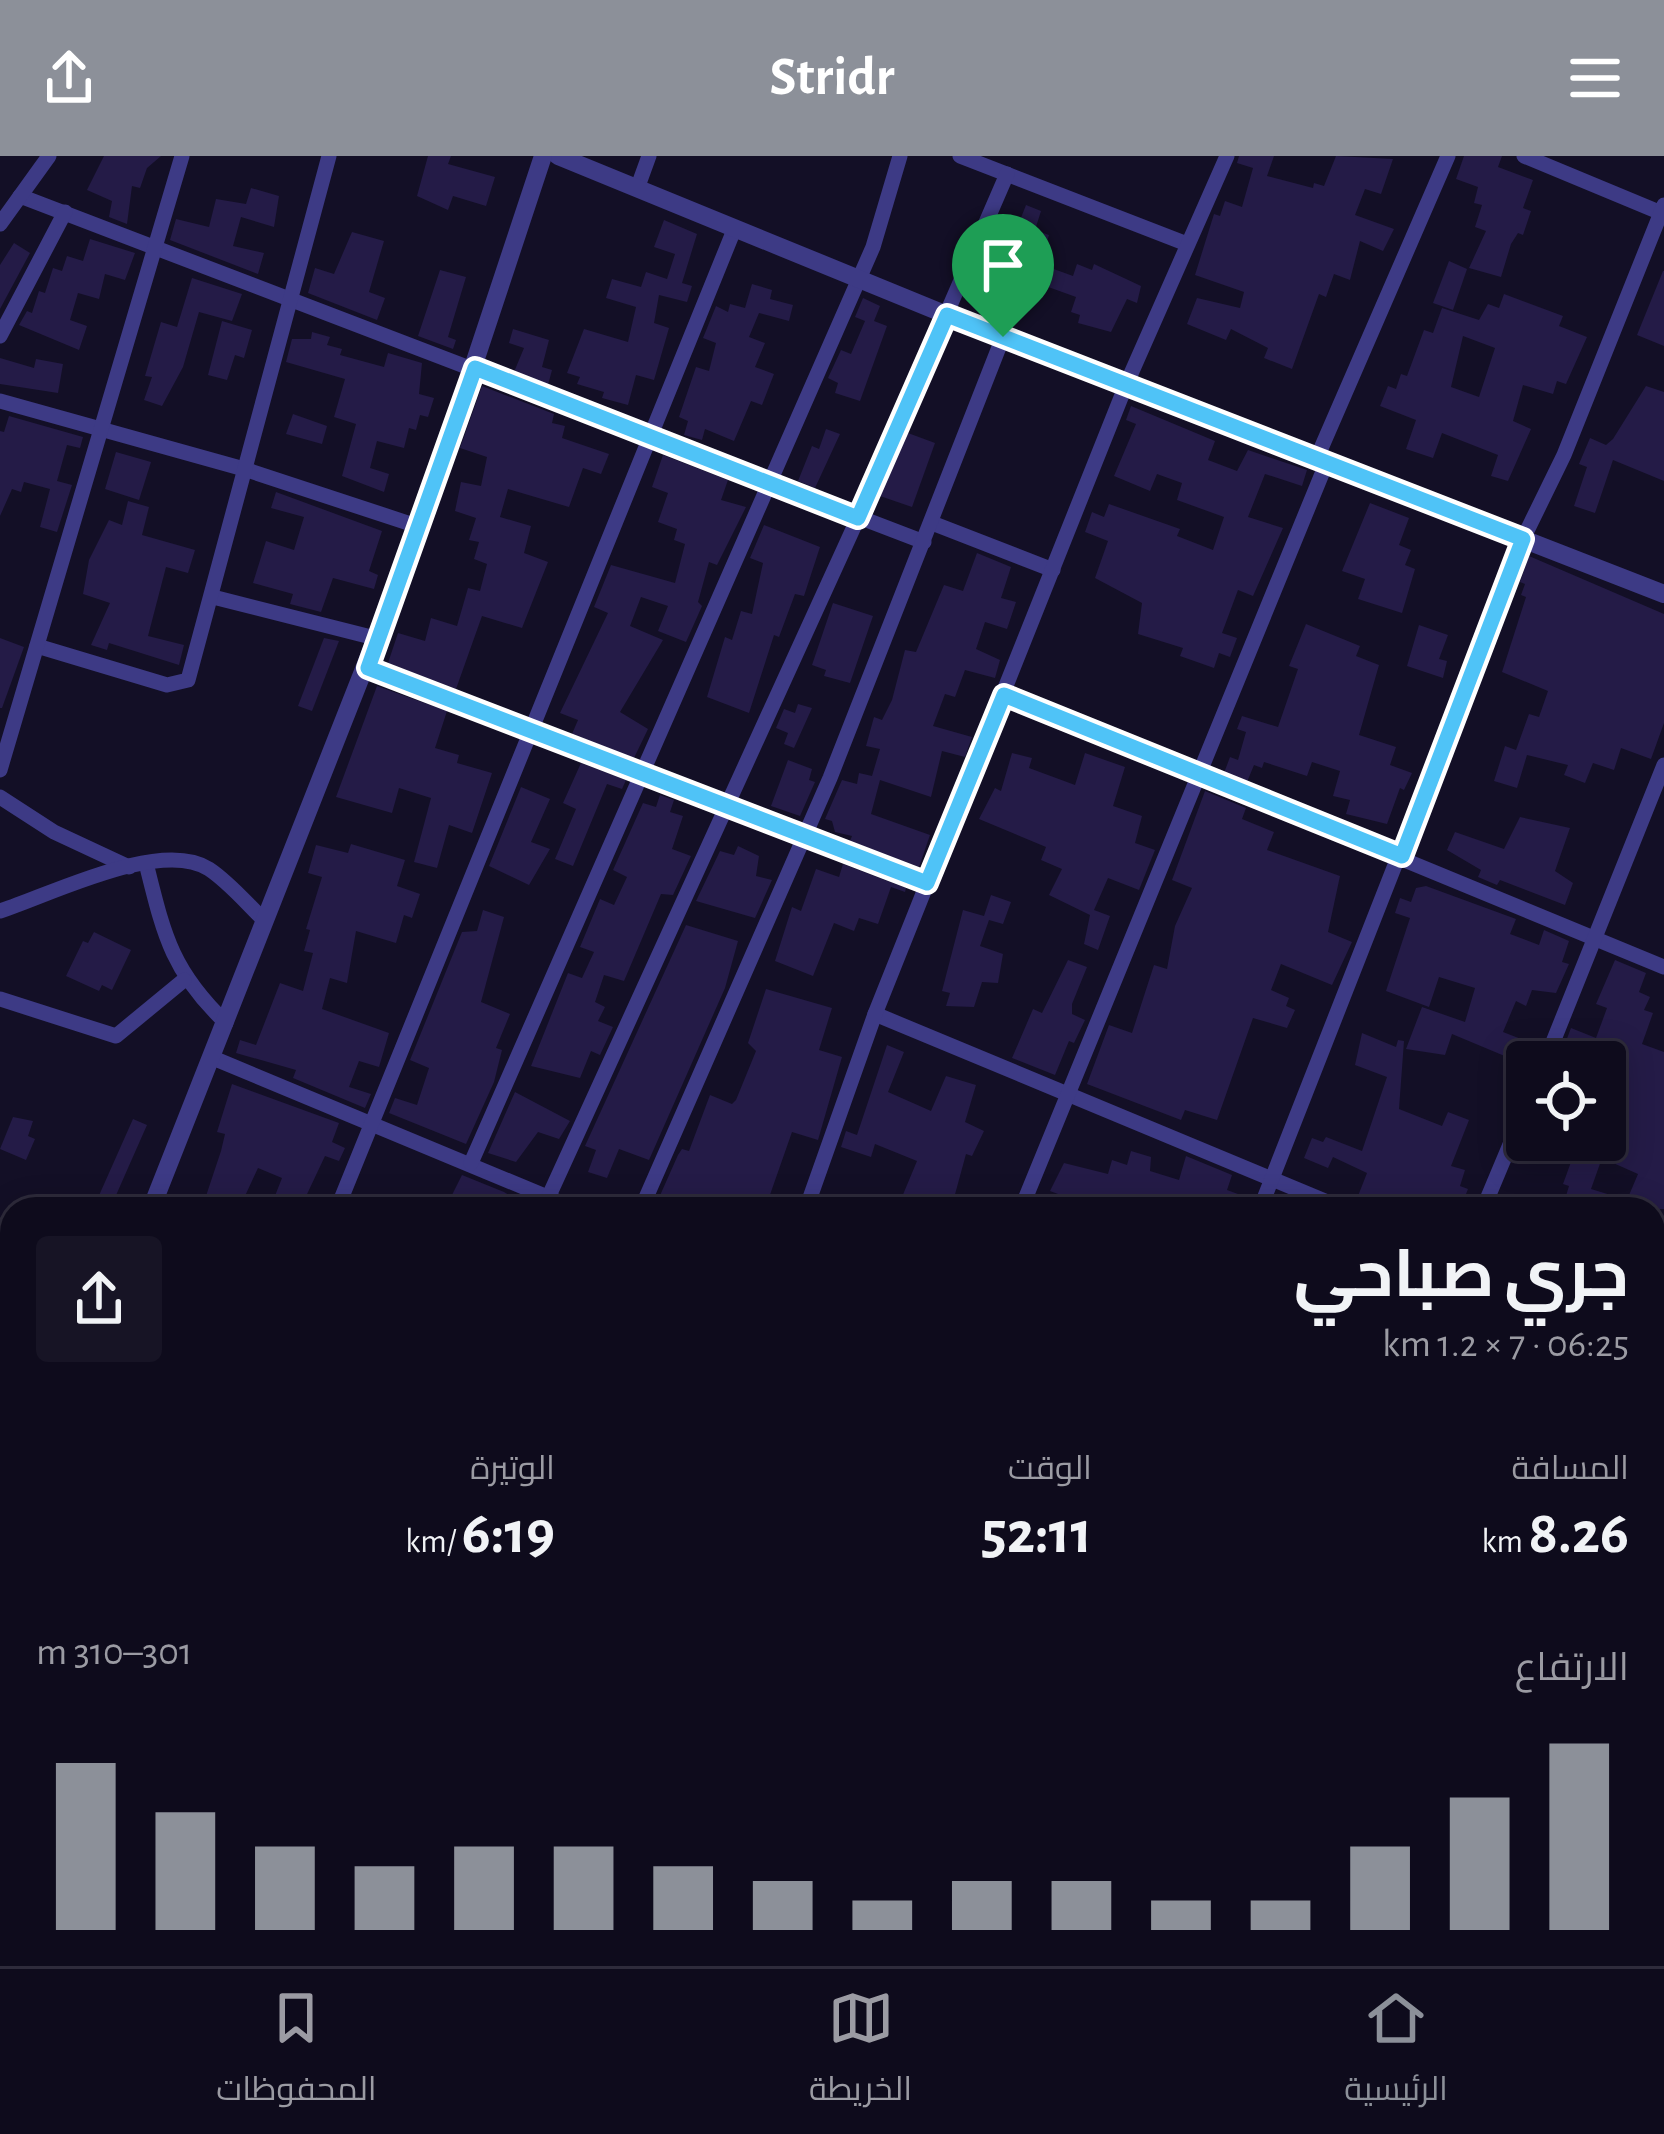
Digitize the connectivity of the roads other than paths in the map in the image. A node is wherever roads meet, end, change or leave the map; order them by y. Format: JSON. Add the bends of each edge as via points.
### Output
{"nodes":[{"id":1,"x":49,"y":156,"type":"edge"},
{"id":2,"x":182,"y":156,"type":"edge"},
{"id":3,"x":329,"y":156,"type":"edge"},
{"id":4,"x":543,"y":156,"type":"edge"},
{"id":5,"x":558,"y":156,"type":"edge"},
{"id":6,"x":650,"y":156,"type":"edge"},
{"id":7,"x":900,"y":156,"type":"edge"},
{"id":8,"x":960,"y":156,"type":"edge"},
{"id":9,"x":1227,"y":156,"type":"edge"},
{"id":10,"x":1448,"y":156,"type":"edge"},
{"id":11,"x":1524,"y":156,"type":"edge"},
{"id":12,"x":1006,"y":174,"type":"junction"},
{"id":13,"x":637,"y":189,"type":"junction"},
{"id":14,"x":20,"y":196,"type":"junction"},
{"id":15,"x":1663,"y":210,"type":"edge"},
{"id":16,"x":65,"y":212,"type":"junction"},
{"id":17,"x":0,"y":224,"type":"edge"},
{"id":18,"x":734,"y":230,"type":"junction"},
{"id":19,"x":1187,"y":244,"type":"junction"},
{"id":20,"x":151,"y":245,"type":"junction"},
{"id":21,"x":859,"y":279,"type":"junction"},
{"id":22,"x":292,"y":298,"type":"junction"},
{"id":23,"x":947,"y":315,"type":"junction"},
{"id":24,"x":0,"y":336,"type":"edge"},
{"id":25,"x":1003,"y":337,"type":"junction"},
{"id":26,"x":475,"y":368,"type":"junction"},
{"id":27,"x":1126,"y":385,"type":"junction"},
{"id":28,"x":0,"y":400,"type":"edge"},
{"id":29,"x":99,"y":426,"type":"junction"},
{"id":30,"x":649,"y":440,"type":"junction"},
{"id":31,"x":1321,"y":462,"type":"junction"},
{"id":32,"x":244,"y":469,"type":"junction"},
{"id":33,"x":769,"y":485,"type":"junction"},
{"id":34,"x":858,"y":518,"type":"junction"},
{"id":35,"x":932,"y":524,"type":"junction"},
{"id":36,"x":420,"y":527,"type":"junction"},
{"id":37,"x":1523,"y":539,"type":"junction"},
{"id":38,"x":924,"y":542,"type":"junction"},
{"id":39,"x":1054,"y":570,"type":"junction"},
{"id":40,"x":1664,"y":594,"type":"edge"},
{"id":41,"x":212,"y":597,"type":"junction"},
{"id":42,"x":379,"y":639,"type":"junction"},
{"id":43,"x":37,"y":646,"type":"junction"},
{"id":44,"x":368,"y":668,"type":"junction"},
{"id":45,"x":1004,"y":695,"type":"junction"},
{"id":46,"x":528,"y":728,"type":"junction"},
{"id":47,"x":1664,"y":765,"type":"edge"},
{"id":48,"x":0,"y":770,"type":"edge"},
{"id":49,"x":645,"y":772,"type":"junction"},
{"id":50,"x":1200,"y":777,"type":"junction"},
{"id":51,"x":0,"y":797,"type":"edge"},
{"id":52,"x":726,"y":804,"type":"junction"},
{"id":53,"x":806,"y":834,"type":"junction"},
{"id":54,"x":1402,"y":856,"type":"junction"},
{"id":55,"x":138,"y":865,"type":"junction"},
{"id":56,"x":927,"y":883,"type":"junction"},
{"id":57,"x":0,"y":911,"type":"edge"},
{"id":58,"x":265,"y":921,"type":"junction"},
{"id":59,"x":1597,"y":938,"type":"junction"},
{"id":60,"x":1664,"y":967,"type":"edge"},
{"id":61,"x":184,"y":980,"type":"junction"},
{"id":62,"x":0,"y":999,"type":"edge"},
{"id":63,"x":875,"y":1014,"type":"junction"},
{"id":64,"x":226,"y":1023,"type":"junction"},
{"id":65,"x":1554,"y":1041,"type":"edge"},
{"id":66,"x":213,"y":1058,"type":"junction"},
{"id":67,"x":1064,"y":1097,"type":"junction"},
{"id":68,"x":372,"y":1121,"type":"junction"},
{"id":69,"x":1506,"y":1154,"type":"edge"},
{"id":70,"x":471,"y":1163,"type":"junction"},
{"id":71,"x":1273,"y":1179,"type":"junction"},
{"id":72,"x":157,"y":1197,"type":"edge"},
{"id":73,"x":342,"y":1197,"type":"edge"},
{"id":74,"x":535,"y":1197,"type":"edge"},
{"id":75,"x":549,"y":1197,"type":"edge"},
{"id":76,"x":646,"y":1197,"type":"edge"},
{"id":77,"x":810,"y":1197,"type":"edge"},
{"id":78,"x":1026,"y":1197,"type":"edge"},
{"id":79,"x":1265,"y":1197,"type":"edge"},
{"id":80,"x":1316,"y":1197,"type":"edge"},
{"id":81,"x":1488,"y":1197,"type":"edge"}],
"edges":[{"from":1,"to":14,"type":"street"},
{"from":2,"to":20,"type":"street"},
{"from":3,"to":22,"type":"street"},
{"from":4,"to":26,"type":"street"},
{"from":5,"to":13,"type":"street"},
{"from":6,"to":13,"type":"street"},
{"from":7,"to":21,"type":"street"},
{"from":8,"to":12,"type":"street"},
{"from":9,"to":19,"type":"street"},
{"from":10,"to":31,"type":"street"},
{"from":11,"to":15,"type":"street"},
{"from":12,"to":19,"type":"street"},
{"from":12,"to":23,"type":"street"},
{"from":13,"to":18,"type":"street"},
{"from":14,"to":16,"type":"street"},
{"from":14,"to":17,"type":"street"},
{"from":15,"to":37,"type":"street"},
{"from":16,"to":20,"type":"street"},
{"from":16,"to":24,"type":"street"},
{"from":18,"to":21,"type":"street"},
{"from":18,"to":30,"type":"street"},
{"from":19,"to":27,"type":"street"},
{"from":20,"to":22,"type":"street"},
{"from":20,"to":29,"type":"street"},
{"from":21,"to":23,"type":"street"},
{"from":21,"to":33,"type":"street"},
{"from":22,"to":26,"type":"street"},
{"from":22,"to":32,"type":"street"},
{"from":23,"to":25,"type":"street"},
{"from":23,"to":34,"type":"street"},
{"from":25,"to":27,"type":"street"},
{"from":25,"to":35,"type":"street"},
{"from":26,"to":30,"type":"street"},
{"from":26,"to":36,"type":"street"},
{"from":27,"to":31,"type":"street"},
{"from":27,"to":39,"type":"street"},
{"from":28,"to":29,"type":"street"},
{"from":29,"to":32,"type":"street"},
{"from":29,"to":43,"type":"street"},
{"from":30,"to":33,"type":"street"},
{"from":30,"to":46,"type":"street"},
{"from":31,"to":37,"type":"street"},
{"from":31,"to":50,"type":"street"},
{"from":32,"to":36,"type":"street"},
{"from":32,"to":41,"type":"street"},
{"from":33,"to":34,"type":"street"},
{"from":33,"to":49,"type":"street"},
{"from":34,"to":38,"type":"street"},
{"from":34,"to":52,"type":"street"},
{"from":35,"to":38,"type":"street"},
{"from":35,"to":39,"type":"street"},
{"from":36,"to":42,"type":"street"},
{"from":37,"to":40,"type":"street"},
{"from":37,"to":54,"type":"street"},
{"from":38,"to":53,"type":"street"},
{"from":39,"to":45,"type":"street"},
{"from":41,"to":42,"type":"street"},
{"from":41,"to":43,"type":"street","via":[[188,680],[178,686]]},
{"from":42,"to":44,"type":"street"},
{"from":43,"to":48,"type":"street"},
{"from":44,"to":46,"type":"street"},
{"from":44,"to":58,"type":"street"},
{"from":45,"to":50,"type":"street"},
{"from":45,"to":56,"type":"street"},
{"from":46,"to":49,"type":"street"},
{"from":46,"to":68,"type":"street"},
{"from":47,"to":59,"type":"street"},
{"from":49,"to":52,"type":"street"},
{"from":49,"to":70,"type":"street"},
{"from":50,"to":54,"type":"street"},
{"from":50,"to":67,"type":"street"},
{"from":51,"to":55,"type":"street","via":[[54,832]]},
{"from":52,"to":53,"type":"street"},
{"from":52,"to":75,"type":"street"},
{"from":53,"to":56,"type":"street"},
{"from":53,"to":76,"type":"street"},
{"from":54,"to":59,"type":"street"},
{"from":54,"to":71,"type":"street"},
{"from":55,"to":57,"type":"street"},
{"from":55,"to":58,"type":"street","via":[[180,860],[209,869]]},
{"from":55,"to":61,"type":"street"},
{"from":56,"to":63,"type":"street"},
{"from":58,"to":64,"type":"street"},
{"from":59,"to":60,"type":"street"},
{"from":59,"to":65,"type":"street"},
{"from":61,"to":62,"type":"street","via":[[116,1036]]},
{"from":61,"to":64,"type":"street"},
{"from":63,"to":67,"type":"street"},
{"from":63,"to":77,"type":"street"},
{"from":64,"to":66,"type":"street"},
{"from":66,"to":68,"type":"street"},
{"from":66,"to":72,"type":"street"},
{"from":67,"to":71,"type":"street"},
{"from":67,"to":78,"type":"street"},
{"from":68,"to":70,"type":"street"},
{"from":68,"to":73,"type":"street"},
{"from":69,"to":81,"type":"street"},
{"from":70,"to":74,"type":"street"},
{"from":71,"to":79,"type":"street"},
{"from":71,"to":80,"type":"street"}]}
